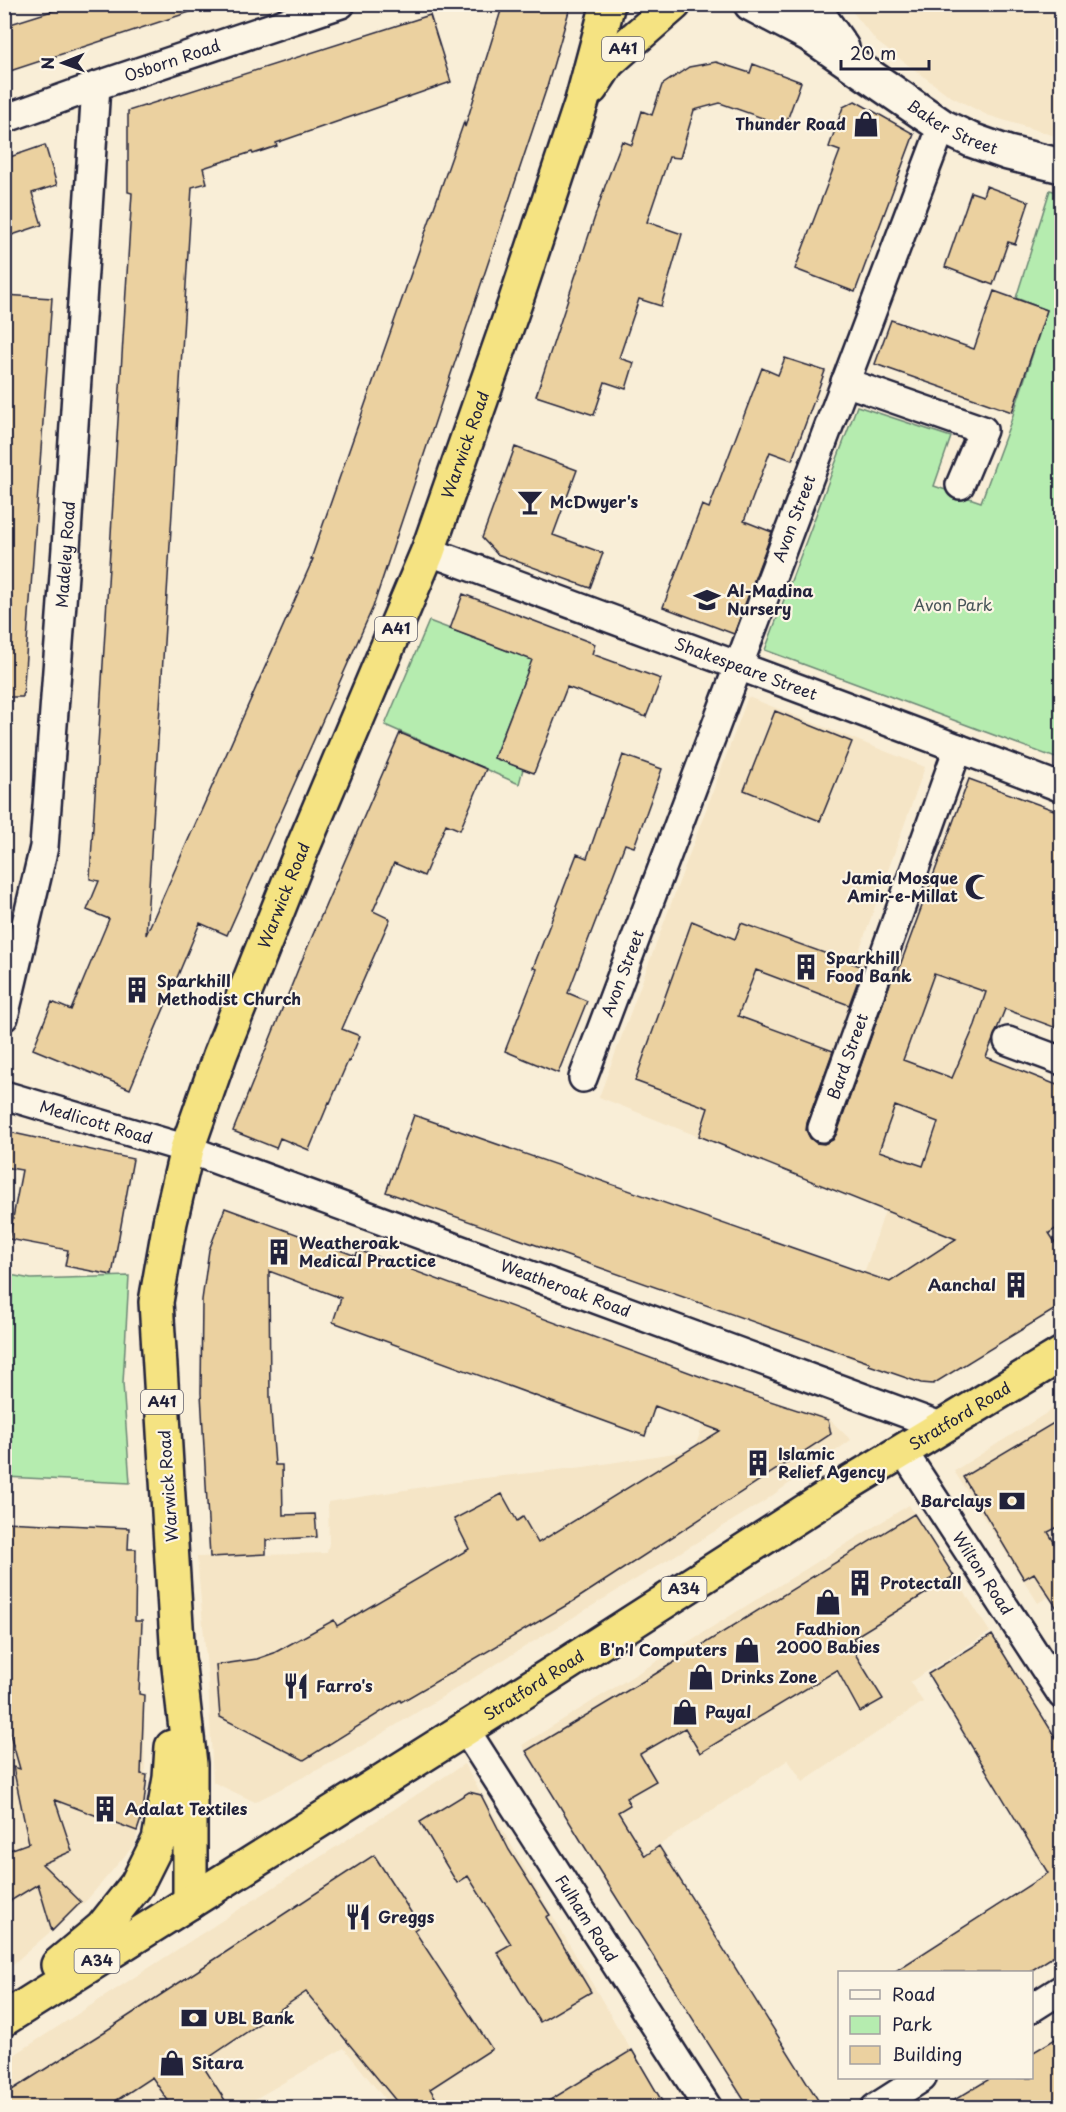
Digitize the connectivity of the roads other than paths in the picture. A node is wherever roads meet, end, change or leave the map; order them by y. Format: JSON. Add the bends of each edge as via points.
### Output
{"nodes":[{"id":1,"x":341,"y":4,"type":"edge"},
{"id":2,"x":608,"y":4,"type":"edge"},
{"id":3,"x":674,"y":4,"type":"edge"},
{"id":4,"x":751,"y":4,"type":"edge"},
{"id":5,"x":811,"y":4,"type":"edge"},
{"id":6,"x":855,"y":67,"type":"junction"},
{"id":7,"x":96,"y":86,"type":"junction"},
{"id":8,"x":582,"y":101,"type":"junction"},
{"id":9,"x":4,"y":119,"type":"edge"},
{"id":10,"x":942,"y":126,"type":"junction"},
{"id":11,"x":1062,"y":166,"type":"edge"},
{"id":12,"x":845,"y":382,"type":"junction"},
{"id":13,"x":960,"y":485,"type":"dead end"},
{"id":14,"x":428,"y":550,"type":"junction"},
{"id":15,"x":737,"y":667,"type":"junction"},
{"id":16,"x":958,"y":748,"type":"junction"},
{"id":17,"x":1062,"y":788,"type":"edge"},
{"id":18,"x":4,"y":1017,"type":"edge"},
{"id":19,"x":1008,"y":1041,"type":"dead end"},
{"id":20,"x":1062,"y":1061,"type":"edge"},
{"id":21,"x":583,"y":1078,"type":"dead end"},
{"id":22,"x":4,"y":1095,"type":"edge"},
{"id":23,"x":822,"y":1128,"type":"dead end"},
{"id":24,"x":187,"y":1149,"type":"junction"},
{"id":25,"x":1062,"y":1354,"type":"edge"},
{"id":26,"x":943,"y":1427,"type":"junction"},
{"id":27,"x":903,"y":1451,"type":"junction"},
{"id":28,"x":178,"y":1658,"type":"junction"},
{"id":29,"x":1062,"y":1695,"type":"edge"},
{"id":30,"x":465,"y":1729,"type":"junction"},
{"id":31,"x":190,"y":1902,"type":"junction"},
{"id":32,"x":1062,"y":1989,"type":"edge"},
{"id":33,"x":1033,"y":2007,"type":"edge"},
{"id":34,"x":4,"y":2012,"type":"edge"},
{"id":35,"x":4,"y":2019,"type":"edge"},
{"id":36,"x":920,"y":2079,"type":"edge"},
{"id":37,"x":708,"y":2108,"type":"edge"},
{"id":38,"x":875,"y":2108,"type":"edge"}],
"edges":[{"from":1,"to":7,"type":"street","name":"Osborn Road"},
{"from":2,"to":8,"type":"highway","name":"Warwick Road","number":"A41"},
{"from":3,"to":8,"type":"highway","name":"Warwick Road","number":"A41","via":[[608,62]]},
{"from":4,"to":6,"type":"main road","name":"Baker Street","via":[[810,35]]},
{"from":5,"to":6,"type":"main road","name":"Baker Street"},
{"from":6,"to":10,"type":"main road","name":"Baker Street"},
{"from":7,"to":9,"type":"street","name":"Osborn Road"},
{"from":7,"to":18,"type":"street","name":"Madeley Road","via":[[44,847]]},
{"from":8,"to":14,"type":"highway","name":"Warwick Road","number":"A41"},
{"from":10,"to":11,"type":"main road","name":"Baker Street","via":[[1008,153]]},
{"from":10,"to":12,"type":"street","name":"Avon Street"},
{"from":12,"to":13,"type":"street","via":[[983,430]]},
{"from":12,"to":15,"type":"street","name":"Avon Street"},
{"from":14,"to":15,"type":"street","name":"Shakespeare Street"},
{"from":14,"to":24,"type":"highway","name":"Warwick Road","number":"A41","via":[[303,847]]},
{"from":15,"to":16,"type":"street","name":"Shakespeare Street"},
{"from":15,"to":21,"type":"street","name":"Avon Street"},
{"from":16,"to":17,"type":"street","name":"Shakespeare Street"},
{"from":16,"to":23,"type":"street","name":"Bard Street"},
{"from":19,"to":20,"type":"street"},
{"from":22,"to":24,"type":"street","name":"Medlicott Road"},
{"from":24,"to":26,"type":"street","name":"Weatheroak Road"},
{"from":24,"to":28,"type":"highway","name":"Warwick Road","number":"A41","via":[[156,1302]]},
{"from":25,"to":26,"type":"highway","name":"Stratford Road","number":"A34"},
{"from":26,"to":27,"type":"highway","name":"Stratford Road","number":"A34"},
{"from":27,"to":29,"type":"street","name":"Wilton Road"},
{"from":27,"to":30,"type":"highway","name":"Stratford Road","number":"A34"},
{"from":28,"to":31,"type":"highway","name":"Warwick Road","number":"A41","via":[[190,1764]]},
{"from":28,"to":34,"type":"highway","via":[[170,1778],[159,1840],[137,1884],[102,1928]]},
{"from":30,"to":31,"type":"highway","name":"Stratford Road","number":"A34"},
{"from":30,"to":37,"type":"street","name":"Fulham Road"},
{"from":31,"to":35,"type":"highway","name":"Stratford Road","number":"A34"},
{"from":32,"to":33,"type":"street"},
{"from":36,"to":38,"type":"street"}]}
